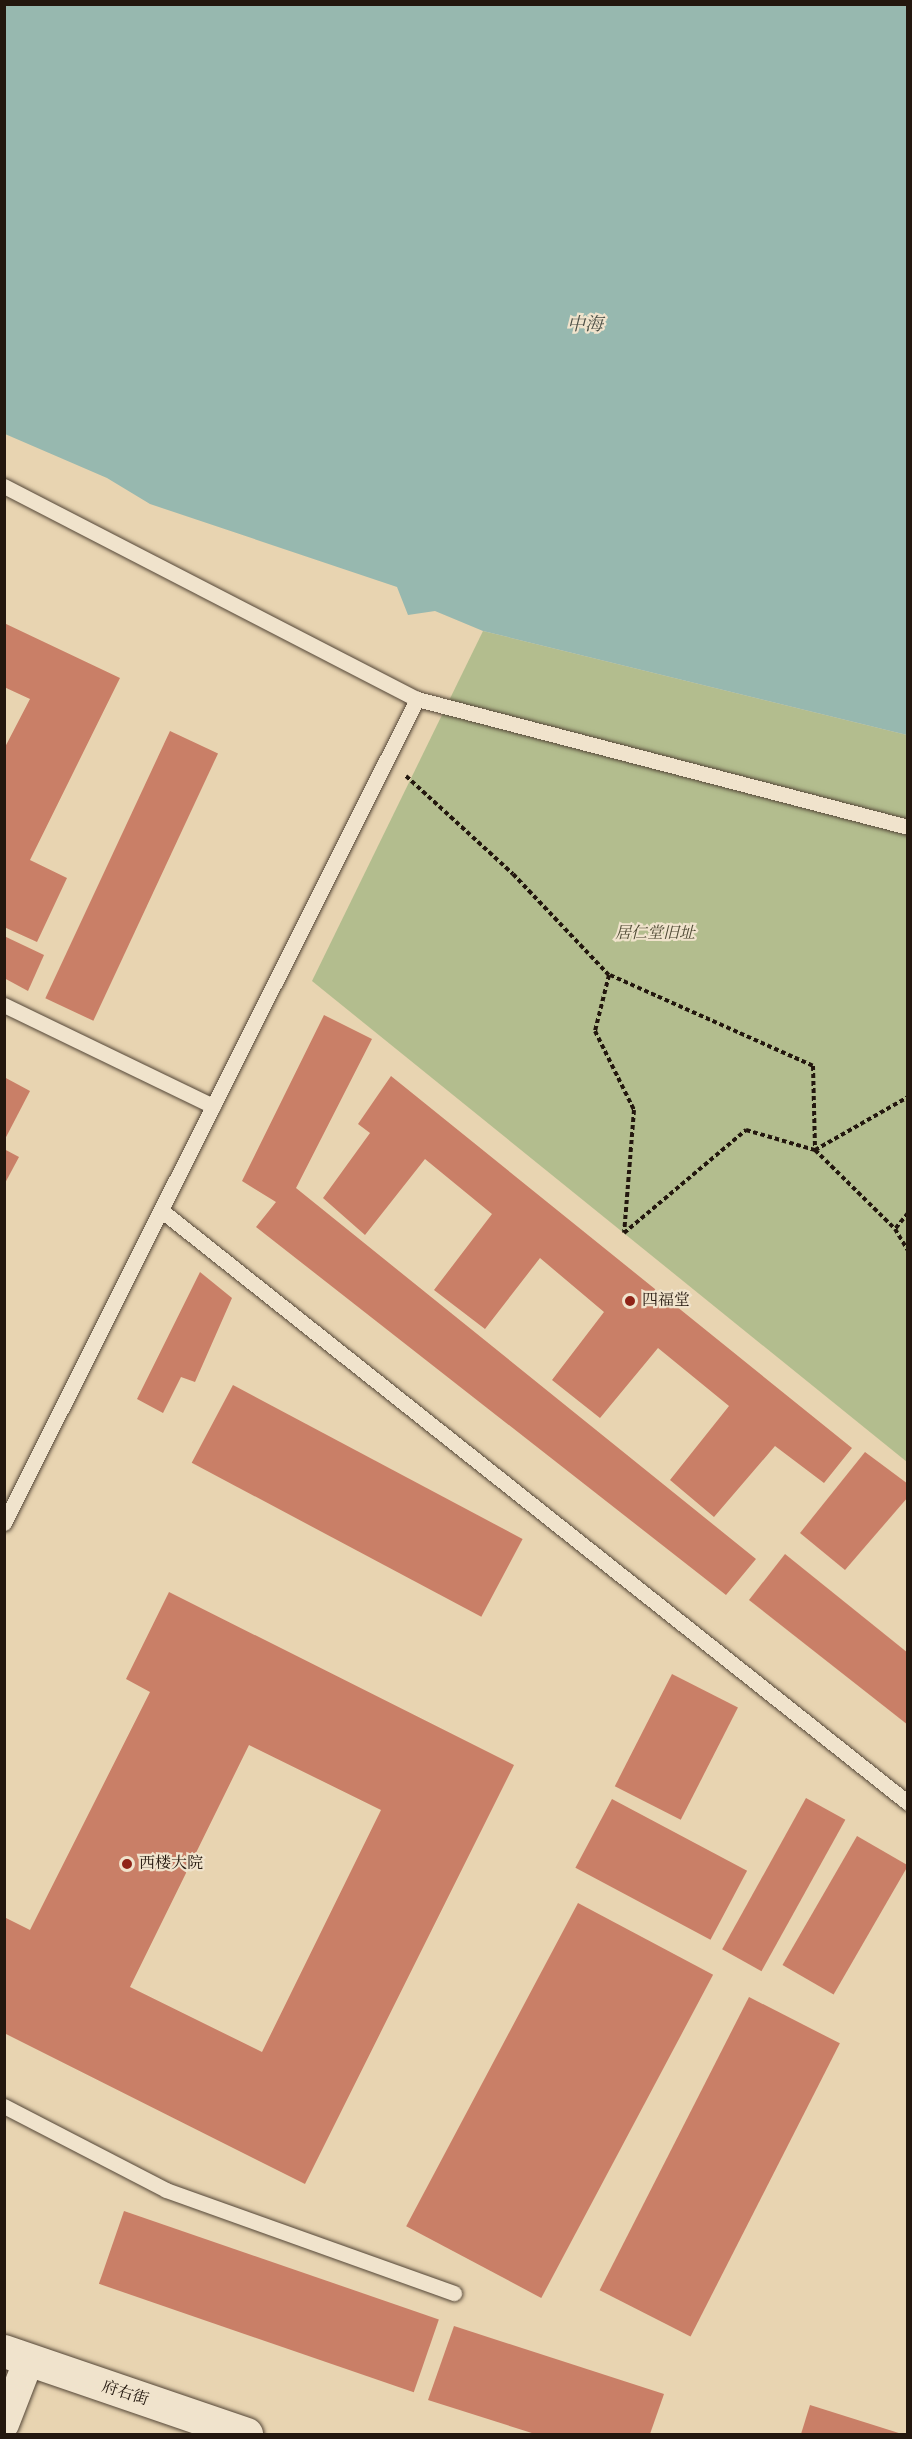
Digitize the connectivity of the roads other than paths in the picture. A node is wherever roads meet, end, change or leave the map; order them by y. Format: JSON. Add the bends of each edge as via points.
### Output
{"nodes":[{"id":1,"x":4,"y":486,"type":"edge"},
{"id":2,"x":417,"y":699,"type":"junction"},
{"id":3,"x":908,"y":826,"type":"edge"},
{"id":4,"x":4,"y":1005,"type":"edge"},
{"id":5,"x":213,"y":1106,"type":"junction"},
{"id":6,"x":162,"y":1211,"type":"junction"},
{"id":7,"x":10,"y":1496,"type":"edge"},
{"id":8,"x":4,"y":1523,"type":"edge"},
{"id":9,"x":908,"y":1803,"type":"edge"},
{"id":10,"x":4,"y":2106,"type":"edge"},
{"id":11,"x":454,"y":2293,"type":"dead end"},
{"id":12,"x":16,"y":2356,"type":"edge"},
{"id":13,"x":4,"y":2424,"type":"edge"},
{"id":14,"x":246,"y":2434,"type":"edge"}],
"edges":[{"from":1,"to":2,"type":"lane"},
{"from":2,"to":3,"type":"lane"},
{"from":2,"to":5,"type":"lane"},
{"from":4,"to":5,"type":"lane"},
{"from":5,"to":6,"type":"lane"},
{"from":6,"to":7,"type":"lane"},
{"from":6,"to":9,"type":"lane"},
{"from":7,"to":8,"type":"lane"},
{"from":10,"to":11,"type":"lane","via":[[166,2190]]},
{"from":12,"to":13,"type":"street"},
{"from":12,"to":14,"type":"main road","name":"府右街"}]}
